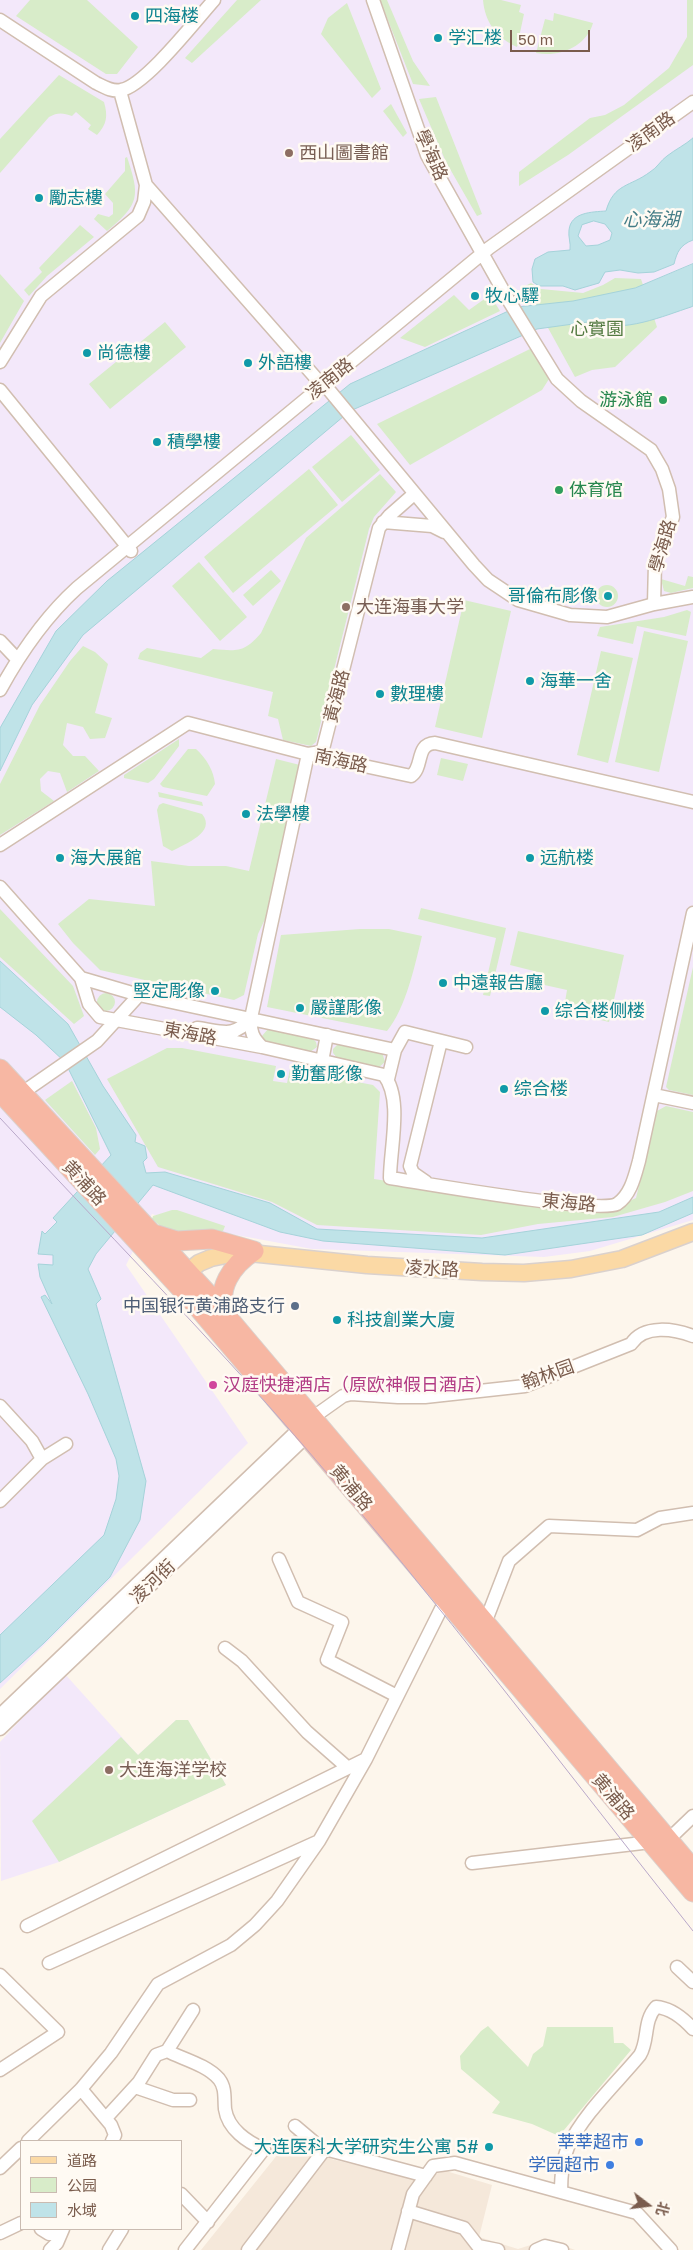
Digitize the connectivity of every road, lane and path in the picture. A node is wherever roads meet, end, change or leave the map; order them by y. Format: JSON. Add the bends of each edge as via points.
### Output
{"nodes":[{"id":1,"x":214,"y":0,"type":"edge"},
{"id":2,"x":373,"y":0,"type":"edge"},
{"id":3,"x":0,"y":20,"type":"edge"},
{"id":4,"x":120,"y":91,"type":"junction"},
{"id":5,"x":693,"y":102,"type":"edge"},
{"id":6,"x":146,"y":185,"type":"junction"},
{"id":7,"x":482,"y":254,"type":"junction"},
{"id":8,"x":0,"y":362,"type":"edge"},
{"id":9,"x":323,"y":385,"type":"junction"},
{"id":10,"x":0,"y":390,"type":"edge"},
{"id":11,"x":414,"y":494,"type":"junction"},
{"id":12,"x":383,"y":522,"type":"junction"},
{"id":13,"x":447,"y":534,"type":"junction"},
{"id":14,"x":129,"y":548,"type":"junction"},
{"id":15,"x":693,"y":597,"type":"edge"},
{"id":16,"x":654,"y":604,"type":"junction"},
{"id":17,"x":0,"y":641,"type":"edge"},
{"id":18,"x":18,"y":659,"type":"junction"},
{"id":19,"x":0,"y":690,"type":"edge"},
{"id":20,"x":308,"y":754,"type":"junction"},
{"id":21,"x":693,"y":802,"type":"edge"},
{"id":22,"x":0,"y":845,"type":"edge"},
{"id":23,"x":0,"y":887,"type":"edge"},
{"id":24,"x":693,"y":914,"type":"edge"},
{"id":25,"x":689,"y":955,"type":"edge"},
{"id":26,"x":81,"y":978,"type":"junction"},
{"id":27,"x":139,"y":995,"type":"junction"},
{"id":28,"x":251,"y":1018,"type":"junction"},
{"id":29,"x":118,"y":1020,"type":"junction"},
{"id":30,"x":171,"y":1031,"type":"junction"},
{"id":31,"x":328,"y":1035,"type":"junction"},
{"id":32,"x":441,"y":1041,"type":"junction"},
{"id":33,"x":262,"y":1047,"type":"junction"},
{"id":34,"x":466,"y":1047,"type":"dead end"},
{"id":35,"x":395,"y":1050,"type":"junction"},
{"id":36,"x":322,"y":1060,"type":"junction"},
{"id":37,"x":0,"y":1069,"type":"edge"},
{"id":38,"x":388,"y":1079,"type":"junction"},
{"id":39,"x":0,"y":1092,"type":"edge"},
{"id":40,"x":22,"y":1093,"type":"junction"},
{"id":41,"x":654,"y":1095,"type":"junction"},
{"id":42,"x":693,"y":1104,"type":"edge"},
{"id":43,"x":85,"y":1173,"type":"junction"},
{"id":44,"x":435,"y":1185,"type":"junction"},
{"id":45,"x":143,"y":1231,"type":"junction"},
{"id":46,"x":693,"y":1232,"type":"edge"},
{"id":47,"x":254,"y":1251,"type":"junction"},
{"id":48,"x":181,"y":1277,"type":"junction"},
{"id":49,"x":226,"y":1317,"type":"junction"},
{"id":50,"x":693,"y":1336,"type":"edge"},
{"id":51,"x":0,"y":1406,"type":"edge"},
{"id":52,"x":306,"y":1427,"type":"junction"},
{"id":53,"x":66,"y":1444,"type":"dead end"},
{"id":54,"x":42,"y":1459,"type":"junction"},
{"id":55,"x":0,"y":1501,"type":"edge"},
{"id":56,"x":693,"y":1512,"type":"edge"},
{"id":57,"x":278,"y":1559,"type":"dead end"},
{"id":58,"x":449,"y":1592,"type":"junction"},
{"id":59,"x":485,"y":1623,"type":"junction"},
{"id":60,"x":225,"y":1648,"type":"dead end"},
{"id":61,"x":397,"y":1696,"type":"junction"},
{"id":62,"x":0,"y":1715,"type":"edge"},
{"id":63,"x":0,"y":1729,"type":"edge"},
{"id":64,"x":366,"y":1758,"type":"junction"},
{"id":65,"x":348,"y":1768,"type":"junction"},
{"id":66,"x":693,"y":1816,"type":"edge"},
{"id":67,"x":318,"y":1841,"type":"junction"},
{"id":68,"x":660,"y":1841,"type":"junction"},
{"id":69,"x":472,"y":1863,"type":"dead end"},
{"id":70,"x":693,"y":1869,"type":"edge"},
{"id":71,"x":693,"y":1892,"type":"edge"},
{"id":72,"x":27,"y":1926,"type":"dead end"},
{"id":73,"x":49,"y":1963,"type":"dead end"},
{"id":74,"x":677,"y":1967,"type":"dead end"},
{"id":75,"x":0,"y":1975,"type":"edge"},
{"id":76,"x":693,"y":1982,"type":"edge"},
{"id":77,"x":193,"y":2010,"type":"dead end"},
{"id":78,"x":693,"y":2029,"type":"edge"},
{"id":79,"x":167,"y":2051,"type":"junction"},
{"id":80,"x":0,"y":2070,"type":"edge"},
{"id":81,"x":135,"y":2087,"type":"junction"},
{"id":82,"x":81,"y":2089,"type":"junction"},
{"id":83,"x":190,"y":2100,"type":"dead end"},
{"id":84,"x":106,"y":2118,"type":"junction"},
{"id":85,"x":295,"y":2126,"type":"dead end"},
{"id":86,"x":118,"y":2139,"type":"edge"},
{"id":87,"x":29,"y":2140,"type":"edge"},
{"id":88,"x":20,"y":2149,"type":"edge"},
{"id":89,"x":325,"y":2149,"type":"junction"},
{"id":90,"x":0,"y":2168,"type":"edge"},
{"id":91,"x":430,"y":2171,"type":"junction"},
{"id":92,"x":561,"y":2192,"type":"junction"},
{"id":93,"x":182,"y":2195,"type":"edge"},
{"id":94,"x":408,"y":2211,"type":"junction"},
{"id":95,"x":208,"y":2222,"type":"junction"},
{"id":96,"x":20,"y":2223,"type":"edge"},
{"id":97,"x":43,"y":2230,"type":"edge"},
{"id":98,"x":121,"y":2230,"type":"edge"},
{"id":99,"x":0,"y":2232,"type":"edge"},
{"id":100,"x":61,"y":2232,"type":"edge"},
{"id":101,"x":50,"y":2250,"type":"edge"},
{"id":102,"x":110,"y":2250,"type":"edge"},
{"id":103,"x":185,"y":2250,"type":"edge"},
{"id":104,"x":248,"y":2250,"type":"edge"},
{"id":105,"x":398,"y":2250,"type":"edge"},
{"id":106,"x":498,"y":2250,"type":"edge"},
{"id":107,"x":536,"y":2250,"type":"edge"},
{"id":108,"x":562,"y":2250,"type":"edge"},
{"id":109,"x":671,"y":2250,"type":"edge"}],
"edges":[{"from":1,"to":4,"type":"street","via":[[156,65],[134,86]]},
{"from":2,"to":7,"type":"street","name":"學海路","via":[[427,155]]},
{"from":3,"to":4,"type":"street","via":[[96,83]]},
{"from":4,"to":6,"type":"street"},
{"from":5,"to":7,"type":"street","name":"凌南路"},
{"from":6,"to":8,"type":"street","via":[[138,216],[42,296]]},
{"from":6,"to":9,"type":"street"},
{"from":7,"to":9,"type":"street","name":"凌南路"},
{"from":7,"to":16,"type":"street","name":"學海路","via":[[557,379],[580,401],[651,450],[662,469],[670,489],[673,517],[655,563]]},
{"from":9,"to":11,"type":"street"},
{"from":9,"to":14,"type":"street","name":"凌南路"},
{"from":10,"to":14,"type":"street"},
{"from":11,"to":12,"type":"street","name":"黃海路"},
{"from":11,"to":13,"type":"street"},
{"from":12,"to":13,"type":"street","via":[[432,526]]},
{"from":12,"to":20,"type":"street","name":"黃海路","via":[[323,749]]},
{"from":13,"to":16,"type":"street","via":[[488,580],[518,600],[570,615],[607,617]]},
{"from":14,"to":18,"type":"street","name":"凌南路","via":[[58,605]]},
{"from":15,"to":16,"type":"street"},
{"from":17,"to":18,"type":"street"},
{"from":18,"to":19,"type":"street","name":"凌南路"},
{"from":20,"to":21,"type":"street","name":"南海路","via":[[411,776],[422,749],[435,744]]},
{"from":20,"to":22,"type":"street","name":"南海路","via":[[188,723]]},
{"from":20,"to":28,"type":"street"},
{"from":23,"to":26,"type":"street"},
{"from":24,"to":25,"type":"street","name":"東海路"},
{"from":25,"to":41,"type":"street","name":"東海路"},
{"from":26,"to":27,"type":"street","name":"東海路"},
{"from":26,"to":29,"type":"street","name":"東海路","via":[[89,1004],[100,1017]]},
{"from":27,"to":28,"type":"street","name":"東海路"},
{"from":27,"to":29,"type":"street"},
{"from":28,"to":30,"type":"street","via":[[242,1030],[232,1032],[188,1026]]},
{"from":28,"to":31,"type":"street","name":"東海路"},
{"from":28,"to":33,"type":"street","via":[[250,1030]]},
{"from":29,"to":30,"type":"street","name":"東海路"},
{"from":29,"to":40,"type":"street","via":[[97,1042]]},
{"from":30,"to":33,"type":"street","name":"東海路"},
{"from":31,"to":35,"type":"street","name":"東海路"},
{"from":31,"to":36,"type":"street"},
{"from":32,"to":34,"type":"street"},
{"from":32,"to":35,"type":"street","via":[[405,1032]]},
{"from":32,"to":44,"type":"street","via":[[410,1166],[413,1173]]},
{"from":33,"to":36,"type":"street","name":"東海路"},
{"from":35,"to":38,"type":"street"},
{"from":36,"to":38,"type":"street","name":"東海路","via":[[384,1075]]},
{"from":37,"to":40,"type":"highway","name":"黄浦路"},
{"from":38,"to":44,"type":"street","name":"東海路","via":[[395,1099],[390,1178]]},
{"from":39,"to":43,"type":"highway","name":"黄浦路"},
{"from":40,"to":43,"type":"highway","name":"黄浦路"},
{"from":41,"to":42,"type":"street"},
{"from":41,"to":44,"type":"street","name":"東海路","via":[[629,1191],[617,1204],[602,1207],[550,1202]]},
{"from":43,"to":45,"type":"highway","name":"黄浦路"},
{"from":45,"to":47,"type":"highway","via":[[168,1240],[212,1239]]},
{"from":45,"to":48,"type":"highway","name":"黄浦路"},
{"from":46,"to":47,"type":"main road","name":"凌水路","via":[[622,1259],[524,1273],[367,1265]]},
{"from":47,"to":48,"type":"main road","name":"凌水路","via":[[219,1255],[200,1263]]},
{"from":47,"to":49,"type":"highway","via":[[238,1262],[228,1276],[222,1297]]},
{"from":48,"to":49,"type":"highway","name":"黄浦路"},
{"from":48,"to":52,"type":"highway","name":"黄浦路"},
{"from":49,"to":52,"type":"highway","name":"黄浦路"},
{"from":50,"to":52,"type":"street","name":"翰林园","via":[[666,1329],[640,1335],[631,1344],[525,1386],[425,1397],[351,1394],[343,1396]]},
{"from":51,"to":54,"type":"street","via":[[32,1441]]},
{"from":52,"to":58,"type":"highway","name":"黄浦路"},
{"from":52,"to":62,"type":"street","name":"凌河街"},
{"from":52,"to":63,"type":"street","name":"凌河街"},
{"from":53,"to":54,"type":"street"},
{"from":54,"to":55,"type":"street"},
{"from":56,"to":59,"type":"street","via":[[660,1518],[637,1530],[549,1526],[509,1561]]},
{"from":57,"to":61,"type":"street","via":[[298,1602],[342,1622],[327,1660]]},
{"from":58,"to":59,"type":"highway","name":"黄浦路"},
{"from":58,"to":61,"type":"street"},
{"from":58,"to":68,"type":"highway","name":"黄浦路"},
{"from":59,"to":68,"type":"highway","name":"黄浦路"},
{"from":60,"to":65,"type":"street","via":[[242,1661],[307,1732]]},
{"from":61,"to":64,"type":"street"},
{"from":64,"to":65,"type":"street"},
{"from":64,"to":67,"type":"street"},
{"from":65,"to":72,"type":"street"},
{"from":66,"to":68,"type":"street"},
{"from":67,"to":73,"type":"street"},
{"from":67,"to":82,"type":"street","via":[[277,1901],[255,1925],[232,1945],[158,1984],[111,2053]]},
{"from":68,"to":69,"type":"street"},
{"from":68,"to":70,"type":"highway","name":"黄浦路"},
{"from":68,"to":71,"type":"highway","name":"黄浦路"},
{"from":74,"to":76,"type":"street"},
{"from":75,"to":80,"type":"street","via":[[58,2032]]},
{"from":77,"to":79,"type":"street"},
{"from":78,"to":92,"type":"street","via":[[685,2020],[664,2008],[656,2008],[652,2012],[647,2023],[645,2047],[567,2148]]},
{"from":79,"to":81,"type":"street","via":[[156,2055]]},
{"from":79,"to":95,"type":"street","via":[[206,2069],[218,2079],[232,2124],[241,2136],[264,2149]]},
{"from":81,"to":83,"type":"street","via":[[173,2100]]},
{"from":81,"to":84,"type":"street"},
{"from":82,"to":84,"type":"street"},
{"from":82,"to":87,"type":"street"},
{"from":84,"to":86,"type":"street"},
{"from":85,"to":89,"type":"street"},
{"from":88,"to":90,"type":"street"},
{"from":89,"to":91,"type":"street"},
{"from":89,"to":104,"type":"street"},
{"from":91,"to":92,"type":"street","via":[[455,2163]]},
{"from":91,"to":94,"type":"street","via":[[414,2194]]},
{"from":92,"to":109,"type":"street","via":[[637,2214]]},
{"from":93,"to":95,"type":"street"},
{"from":94,"to":105,"type":"street"},
{"from":94,"to":106,"type":"street","via":[[464,2228],[478,2246]]},
{"from":95,"to":103,"type":"street"},
{"from":96,"to":99,"type":"street"},
{"from":97,"to":100,"type":"street","via":[[49,2234]]},
{"from":98,"to":102,"type":"street"},
{"from":100,"to":101,"type":"street"},
{"from":107,"to":108,"type":"street","via":[[545,2246]]}]}
